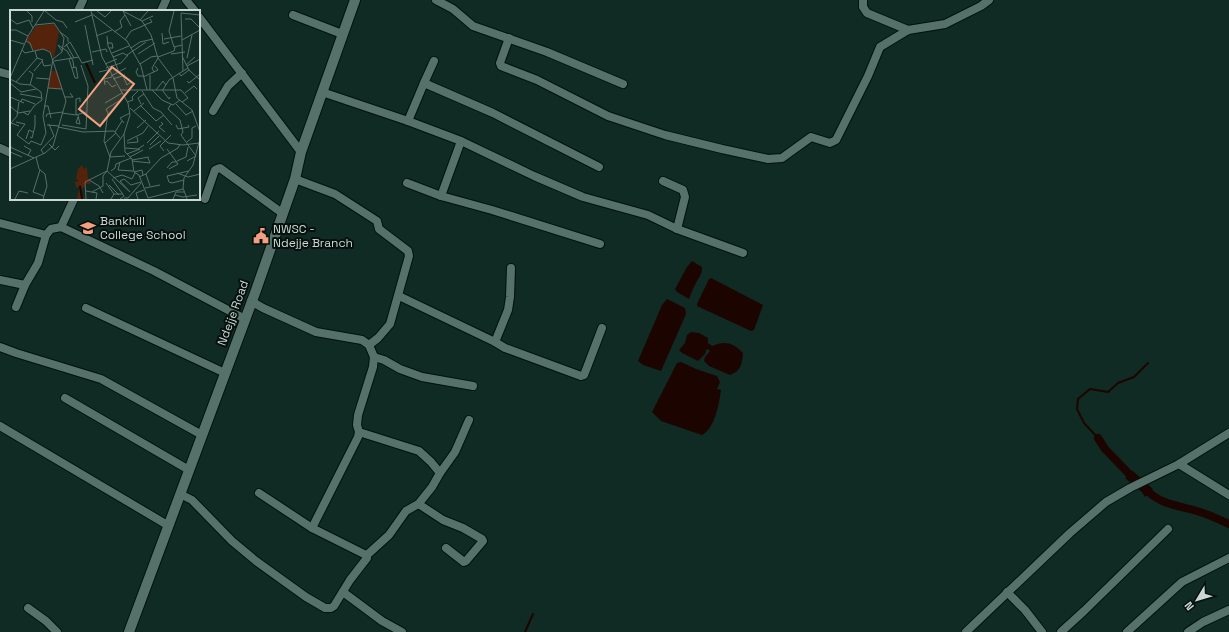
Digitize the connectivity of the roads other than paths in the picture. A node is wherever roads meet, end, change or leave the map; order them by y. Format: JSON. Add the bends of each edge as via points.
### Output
{"nodes":[{"id":1,"x":82,"y":0,"type":"edge"},
{"id":2,"x":166,"y":0,"type":"edge"},
{"id":3,"x":186,"y":0,"type":"edge"},
{"id":4,"x":355,"y":0,"type":"edge"},
{"id":5,"x":436,"y":0,"type":"edge"},
{"id":6,"x":863,"y":0,"type":"edge"},
{"id":7,"x":989,"y":0,"type":"edge"},
{"id":8,"x":78,"y":10,"type":"edge"},
{"id":9,"x":161,"y":10,"type":"edge"},
{"id":10,"x":194,"y":10,"type":"edge"},
{"id":11,"x":293,"y":15,"type":"dead end"},
{"id":12,"x":200,"y":18,"type":"edge"},
{"id":13,"x":908,"y":30,"type":"junction"},
{"id":14,"x":342,"y":34,"type":"junction"},
{"id":15,"x":509,"y":38,"type":"junction"},
{"id":16,"x":434,"y":61,"type":"dead end"},
{"id":17,"x":0,"y":72,"type":"edge"},
{"id":18,"x":242,"y":73,"type":"junction"},
{"id":19,"x":10,"y":75,"type":"edge"},
{"id":20,"x":424,"y":83,"type":"junction"},
{"id":21,"x":623,"y":84,"type":"dead end"},
{"id":22,"x":322,"y":92,"type":"junction"},
{"id":23,"x":213,"y":111,"type":"dead end"},
{"id":24,"x":408,"y":121,"type":"junction"},
{"id":25,"x":461,"y":141,"type":"junction"},
{"id":26,"x":0,"y":148,"type":"edge"},
{"id":27,"x":301,"y":152,"type":"junction"},
{"id":28,"x":10,"y":153,"type":"edge"},
{"id":29,"x":599,"y":167,"type":"dead end"},
{"id":30,"x":295,"y":179,"type":"junction"},
{"id":31,"x":663,"y":181,"type":"dead end"},
{"id":32,"x":407,"y":183,"type":"dead end"},
{"id":33,"x":441,"y":196,"type":"junction"},
{"id":34,"x":205,"y":199,"type":"dead end"},
{"id":35,"x":74,"y":200,"type":"edge"},
{"id":36,"x":282,"y":213,"type":"junction"},
{"id":37,"x":0,"y":223,"type":"edge"},
{"id":38,"x":60,"y":227,"type":"junction"},
{"id":39,"x":677,"y":229,"type":"junction"},
{"id":40,"x":46,"y":235,"type":"junction"},
{"id":41,"x":600,"y":244,"type":"dead end"},
{"id":42,"x":743,"y":254,"type":"dead end"},
{"id":43,"x":511,"y":268,"type":"dead end"},
{"id":44,"x":0,"y":280,"type":"edge"},
{"id":45,"x":25,"y":285,"type":"junction"},
{"id":46,"x":399,"y":296,"type":"junction"},
{"id":47,"x":252,"y":301,"type":"junction"},
{"id":48,"x":16,"y":307,"type":"dead end"},
{"id":49,"x":86,"y":308,"type":"dead end"},
{"id":50,"x":245,"y":319,"type":"junction"},
{"id":51,"x":602,"y":328,"type":"dead end"},
{"id":52,"x":495,"y":342,"type":"junction"},
{"id":53,"x":369,"y":345,"type":"junction"},
{"id":54,"x":0,"y":347,"type":"edge"},
{"id":55,"x":374,"y":357,"type":"junction"},
{"id":56,"x":225,"y":373,"type":"junction"},
{"id":57,"x":473,"y":386,"type":"dead end"},
{"id":58,"x":65,"y":398,"type":"dead end"},
{"id":59,"x":469,"y":420,"type":"dead end"},
{"id":60,"x":1,"y":429,"type":"edge"},
{"id":61,"x":359,"y":432,"type":"junction"},
{"id":62,"x":1229,"y":433,"type":"edge"},
{"id":63,"x":202,"y":434,"type":"junction"},
{"id":64,"x":1179,"y":464,"type":"junction"},
{"id":65,"x":189,"y":470,"type":"junction"},
{"id":66,"x":440,"y":473,"type":"junction"},
{"id":67,"x":259,"y":493,"type":"dead end"},
{"id":68,"x":180,"y":494,"type":"junction"},
{"id":69,"x":1229,"y":495,"type":"edge"},
{"id":70,"x":420,"y":503,"type":"junction"},
{"id":71,"x":169,"y":526,"type":"junction"},
{"id":72,"x":312,"y":528,"type":"junction"},
{"id":73,"x":1168,"y":529,"type":"dead end"},
{"id":74,"x":446,"y":548,"type":"dead end"},
{"id":75,"x":367,"y":555,"type":"junction"},
{"id":76,"x":1229,"y":558,"type":"edge"},
{"id":77,"x":343,"y":592,"type":"junction"},
{"id":78,"x":1008,"y":592,"type":"junction"},
{"id":79,"x":28,"y":608,"type":"dead end"},
{"id":80,"x":1229,"y":610,"type":"edge"},
{"id":81,"x":57,"y":632,"type":"edge"},
{"id":82,"x":129,"y":632,"type":"edge"},
{"id":83,"x":402,"y":632,"type":"edge"},
{"id":84,"x":966,"y":632,"type":"edge"},
{"id":85,"x":1042,"y":632,"type":"edge"},
{"id":86,"x":1061,"y":632,"type":"edge"},
{"id":87,"x":1128,"y":632,"type":"edge"},
{"id":88,"x":1188,"y":632,"type":"edge"}],
"edges":[{"from":1,"to":8,"type":"street"},
{"from":2,"to":9,"type":"street"},
{"from":3,"to":10,"type":"street"},
{"from":4,"to":14,"type":"street","name":"Ndejje Road"},
{"from":5,"to":15,"type":"street","via":[[453,9],[473,26]]},
{"from":6,"to":13,"type":"street","via":[[867,13]]},
{"from":7,"to":13,"type":"street","via":[[945,24]]},
{"from":11,"to":14,"type":"street"},
{"from":12,"to":18,"type":"street"},
{"from":13,"to":15,"type":"street","via":[[880,47],[836,140],[830,143],[811,137],[778,159],[665,135],[604,114],[537,80],[501,66]]},
{"from":14,"to":22,"type":"street","name":"Ndejje Road"},
{"from":15,"to":21,"type":"street"},
{"from":16,"to":20,"type":"street"},
{"from":17,"to":19,"type":"street"},
{"from":18,"to":23,"type":"street","via":[[228,86]]},
{"from":18,"to":27,"type":"street"},
{"from":20,"to":24,"type":"street"},
{"from":20,"to":29,"type":"street","via":[[493,113]]},
{"from":22,"to":24,"type":"street"},
{"from":22,"to":27,"type":"street","name":"Ndejje Road"},
{"from":24,"to":25,"type":"street"},
{"from":25,"to":33,"type":"street"},
{"from":25,"to":39,"type":"street","via":[[583,197],[648,216]]},
{"from":26,"to":28,"type":"street"},
{"from":27,"to":30,"type":"street","name":"Ndejje Road"},
{"from":30,"to":36,"type":"street","name":"Ndejje Road"},
{"from":30,"to":46,"type":"street","via":[[335,194],[378,221],[379,229],[408,250],[409,256]]},
{"from":31,"to":39,"type":"street","via":[[682,190],[685,197]]},
{"from":32,"to":33,"type":"street"},
{"from":33,"to":41,"type":"street"},
{"from":34,"to":36,"type":"street","via":[[215,170],[220,168]]},
{"from":35,"to":38,"type":"street"},
{"from":36,"to":47,"type":"street","name":"Ndejje Road"},
{"from":37,"to":40,"type":"street"},
{"from":38,"to":40,"type":"street","via":[[51,229]]},
{"from":38,"to":50,"type":"street","via":[[154,271]]},
{"from":39,"to":42,"type":"street"},
{"from":40,"to":45,"type":"street","via":[[38,263]]},
{"from":43,"to":52,"type":"street","via":[[508,310]]},
{"from":44,"to":45,"type":"street"},
{"from":45,"to":48,"type":"street"},
{"from":46,"to":52,"type":"street"},
{"from":46,"to":53,"type":"street","via":[[390,324]]},
{"from":47,"to":50,"type":"street","name":"Ndejje Road"},
{"from":47,"to":53,"type":"street","via":[[311,330],[358,338]]},
{"from":49,"to":56,"type":"street"},
{"from":50,"to":56,"type":"street","name":"Ndejje Road"},
{"from":51,"to":52,"type":"street","via":[[584,375],[581,376]]},
{"from":53,"to":55,"type":"street"},
{"from":54,"to":63,"type":"street","via":[[101,378]]},
{"from":55,"to":57,"type":"street","via":[[422,377]]},
{"from":55,"to":61,"type":"street","via":[[358,414]]},
{"from":56,"to":63,"type":"street","name":"Ndejje Road"},
{"from":58,"to":65,"type":"street"},
{"from":59,"to":66,"type":"street","via":[[454,452]]},
{"from":60,"to":71,"type":"street"},
{"from":61,"to":66,"type":"street","via":[[419,451]]},
{"from":61,"to":72,"type":"street"},
{"from":62,"to":64,"type":"street"},
{"from":63,"to":65,"type":"street","name":"Ndejje Road"},
{"from":64,"to":69,"type":"street"},
{"from":64,"to":78,"type":"street","via":[[1106,502]]},
{"from":65,"to":68,"type":"street","name":"Ndejje Road"},
{"from":66,"to":70,"type":"street"},
{"from":67,"to":72,"type":"street"},
{"from":68,"to":71,"type":"street","name":"Ndejje Road"},
{"from":68,"to":77,"type":"street","via":[[192,500],[232,541],[256,561],[306,597],[328,608],[334,606]]},
{"from":70,"to":74,"type":"street","via":[[443,520],[463,528],[483,541],[464,562]]},
{"from":70,"to":75,"type":"street","via":[[406,512],[388,535]]},
{"from":71,"to":82,"type":"street","name":"Ndejje Road"},
{"from":72,"to":75,"type":"street"},
{"from":73,"to":86,"type":"street"},
{"from":75,"to":77,"type":"street"},
{"from":76,"to":87,"type":"street","via":[[1182,582]]},
{"from":77,"to":83,"type":"street","via":[[382,621]]},
{"from":78,"to":84,"type":"street"},
{"from":78,"to":85,"type":"street"},
{"from":79,"to":81,"type":"street"},
{"from":80,"to":88,"type":"street","via":[[1202,622]]}]}
